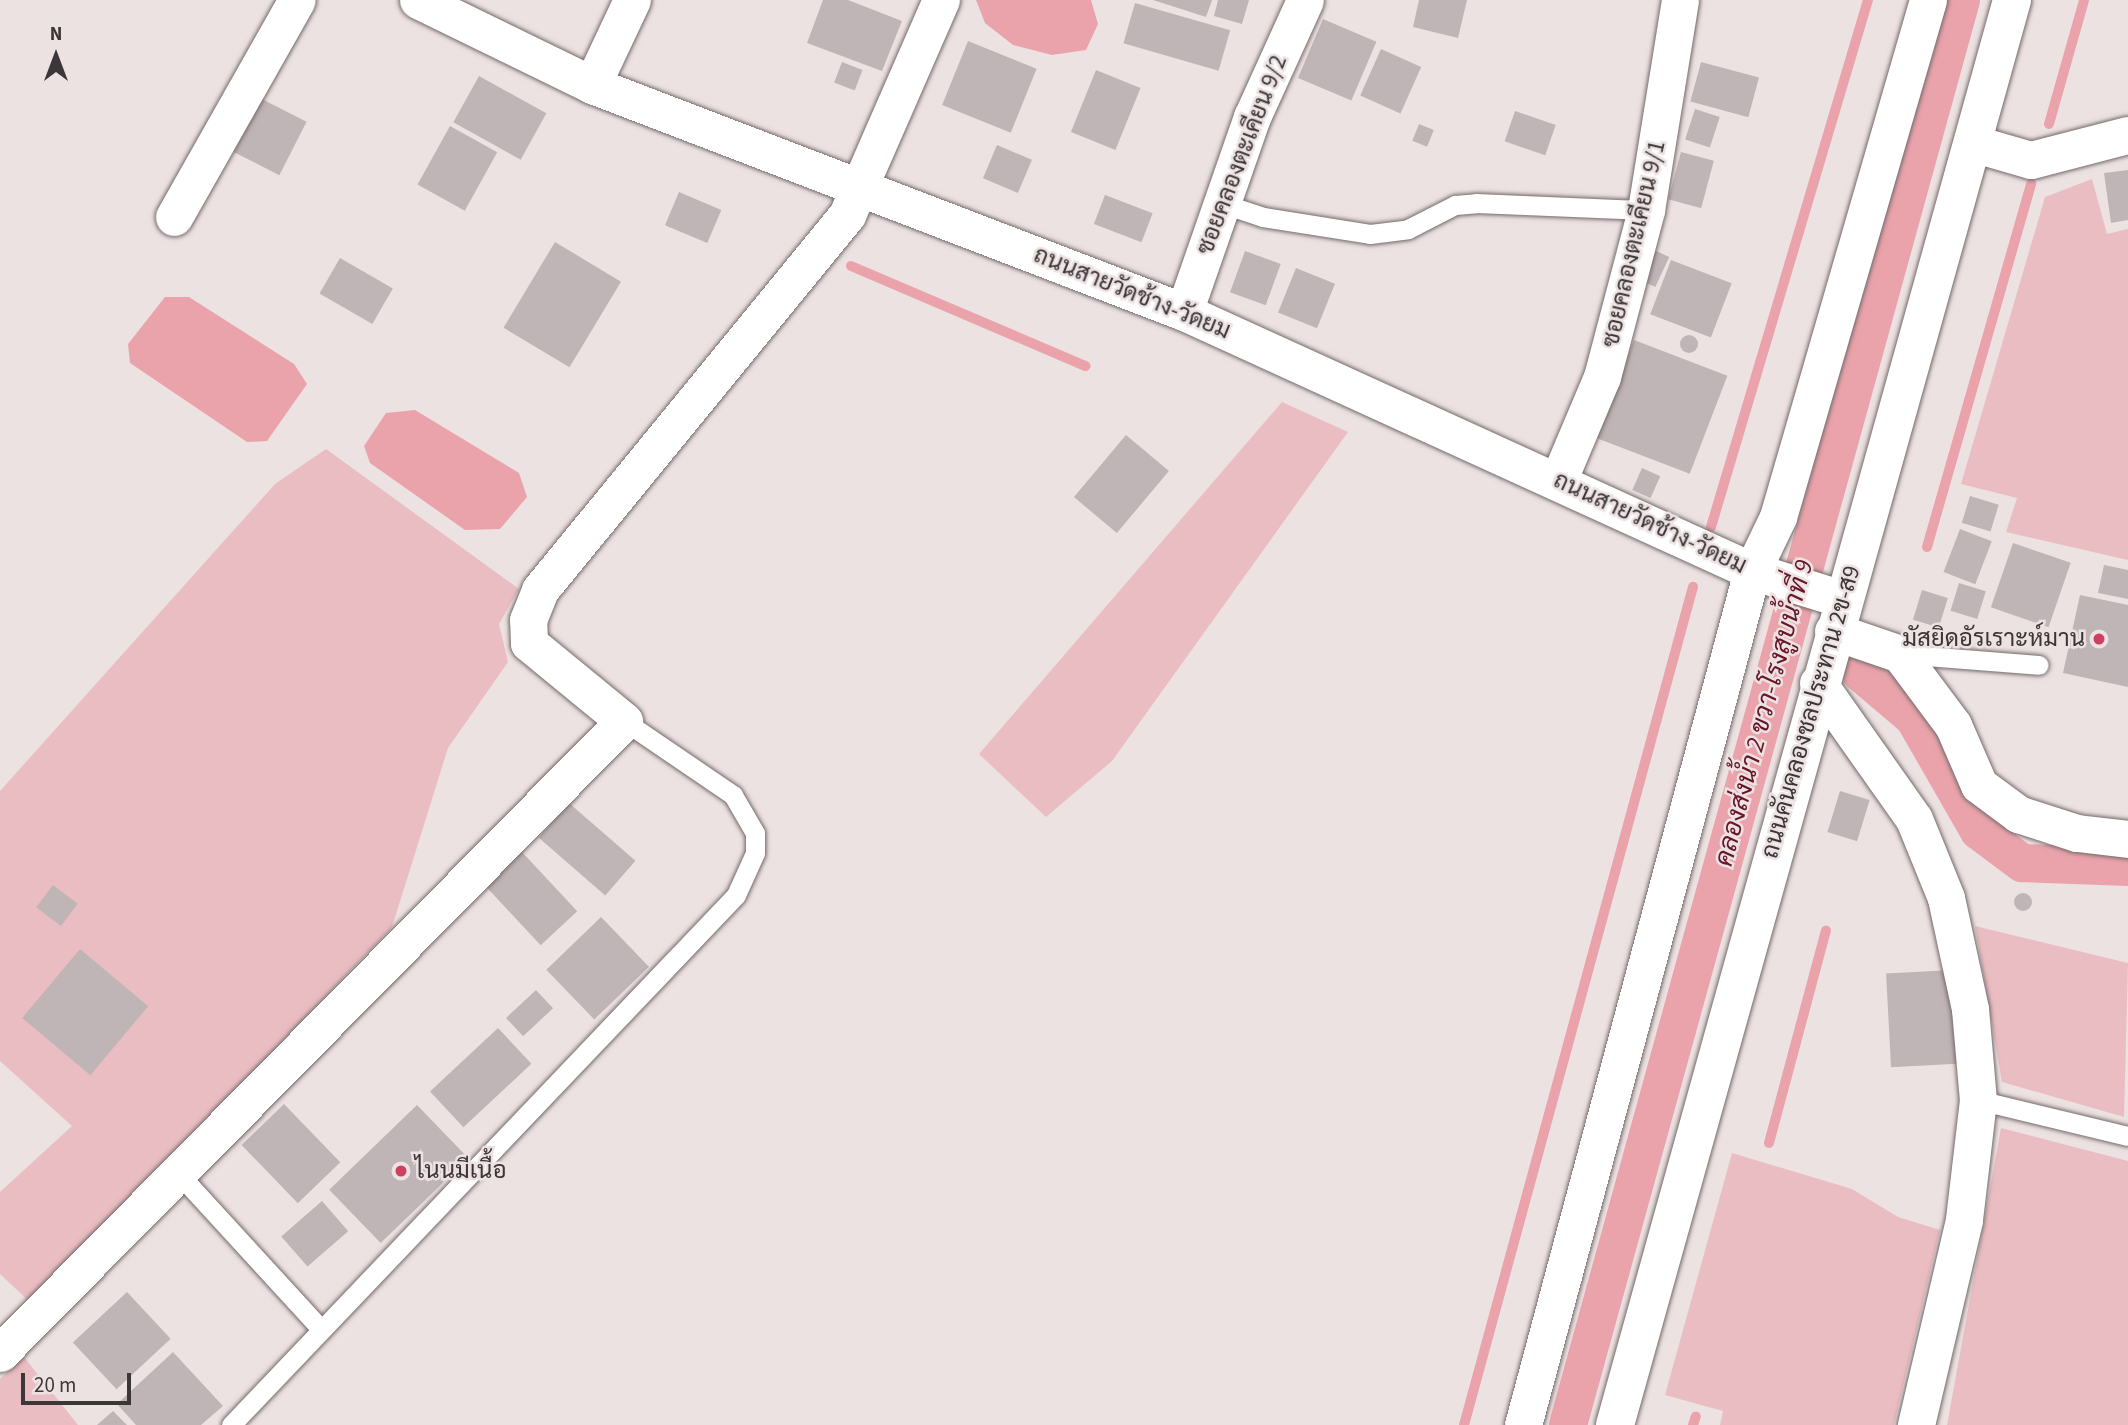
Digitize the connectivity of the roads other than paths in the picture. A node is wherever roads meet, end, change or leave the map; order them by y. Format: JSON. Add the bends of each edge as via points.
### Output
{"nodes":[{"id":1,"x":297,"y":0,"type":"edge"},
{"id":2,"x":418,"y":0,"type":"edge"},
{"id":3,"x":632,"y":0,"type":"edge"},
{"id":4,"x":941,"y":0,"type":"edge"},
{"id":5,"x":1305,"y":0,"type":"edge"},
{"id":6,"x":1680,"y":0,"type":"edge"},
{"id":7,"x":1928,"y":0,"type":"edge"},
{"id":8,"x":2012,"y":0,"type":"edge"},
{"id":9,"x":592,"y":85,"type":"junction"},
{"id":10,"x":2128,"y":135,"type":"edge"},
{"id":11,"x":1972,"y":143,"type":"junction"},
{"id":12,"x":861,"y":184,"type":"junction"},
{"id":13,"x":1222,"y":203,"type":"junction"},
{"id":14,"x":1646,"y":210,"type":"junction"},
{"id":15,"x":174,"y":217,"type":"dead end"},
{"id":16,"x":1184,"y":312,"type":"junction"},
{"id":17,"x":1558,"y":481,"type":"junction"},
{"id":18,"x":1763,"y":574,"type":"junction"},
{"id":19,"x":1833,"y":608,"type":"junction"},
{"id":20,"x":1900,"y":654,"type":"junction"},
{"id":21,"x":2039,"y":665,"type":"dead end"},
{"id":22,"x":1818,"y":683,"type":"junction"},
{"id":23,"x":624,"y":721,"type":"junction"},
{"id":24,"x":2128,"y":839,"type":"edge"},
{"id":25,"x":1978,"y":1100,"type":"junction"},
{"id":26,"x":2128,"y":1136,"type":"edge"},
{"id":27,"x":178,"y":1173,"type":"junction"},
{"id":28,"x":320,"y":1328,"type":"junction"},
{"id":29,"x":0,"y":1353,"type":"edge"},
{"id":30,"x":231,"y":1425,"type":"edge"},
{"id":31,"x":1523,"y":1425,"type":"edge"},
{"id":32,"x":1615,"y":1425,"type":"edge"},
{"id":33,"x":1916,"y":1425,"type":"edge"}],
"edges":[{"from":1,"to":15,"type":"street"},
{"from":2,"to":9,"type":"street","name":"ถนนสายวัดช้าง-วัดยม"},
{"from":3,"to":9,"type":"street"},
{"from":4,"to":12,"type":"street"},
{"from":5,"to":13,"type":"street","name":"ซอยคลองตะเคียน 9/2"},
{"from":6,"to":14,"type":"street","name":"ซอยคลองตะเคียน 9/1"},
{"from":7,"to":18,"type":"street"},
{"from":8,"to":11,"type":"street","name":"ถนนคันคลองชลประทาน 2ข-ส9"},
{"from":9,"to":12,"type":"street","name":"ถนนสายวัดช้าง-วัดยม"},
{"from":10,"to":11,"type":"street","via":[[2031,160]]},
{"from":11,"to":19,"type":"street","name":"ถนนคันคลองชลประทาน 2ข-ส9"},
{"from":12,"to":16,"type":"street","name":"ถนนสายวัดช้าง-วัดยม"},
{"from":12,"to":23,"type":"street","via":[[847,215],[540,590],[528,620],[529,643]]},
{"from":13,"to":14,"type":"lane","via":[[1263,217],[1370,234],[1408,229],[1455,205],[1476,203]]},
{"from":13,"to":16,"type":"street","name":"ซอยคลองตะเคียน 9/2"},
{"from":14,"to":17,"type":"street","name":"ซอยคลองตะเคียน 9/1","via":[[1602,377]]},
{"from":16,"to":17,"type":"street","name":"ถนนสายวัดช้าง-วัดยม"},
{"from":17,"to":18,"type":"street","name":"ถนนสายวัดช้าง-วัดยม"},
{"from":18,"to":19,"type":"street","name":"ถนนสายวัดช้าง-วัดยม"},
{"from":18,"to":31,"type":"street"},
{"from":19,"to":20,"type":"street","name":"ถนนสายวัดช้าง-วัดยม"},
{"from":19,"to":22,"type":"street","name":"ถนนคันคลองชลประทาน 2ข-ส9"},
{"from":20,"to":21,"type":"lane"},
{"from":20,"to":24,"type":"street","via":[[1953,725],[1979,785],[2018,814],[2077,833]]},
{"from":22,"to":25,"type":"street","via":[[1914,819],[1946,898],[1970,1009]]},
{"from":22,"to":32,"type":"street","name":"ถนนคันคลองชลประทาน 2ข-ส9"},
{"from":23,"to":27,"type":"street"},
{"from":23,"to":28,"type":"lane","via":[[733,795],[755,833],[755,853],[736,895]]},
{"from":25,"to":26,"type":"lane"},
{"from":25,"to":33,"type":"street","via":[[1964,1220]]},
{"from":27,"to":28,"type":"lane"},
{"from":27,"to":29,"type":"street"},
{"from":28,"to":30,"type":"lane"}]}
